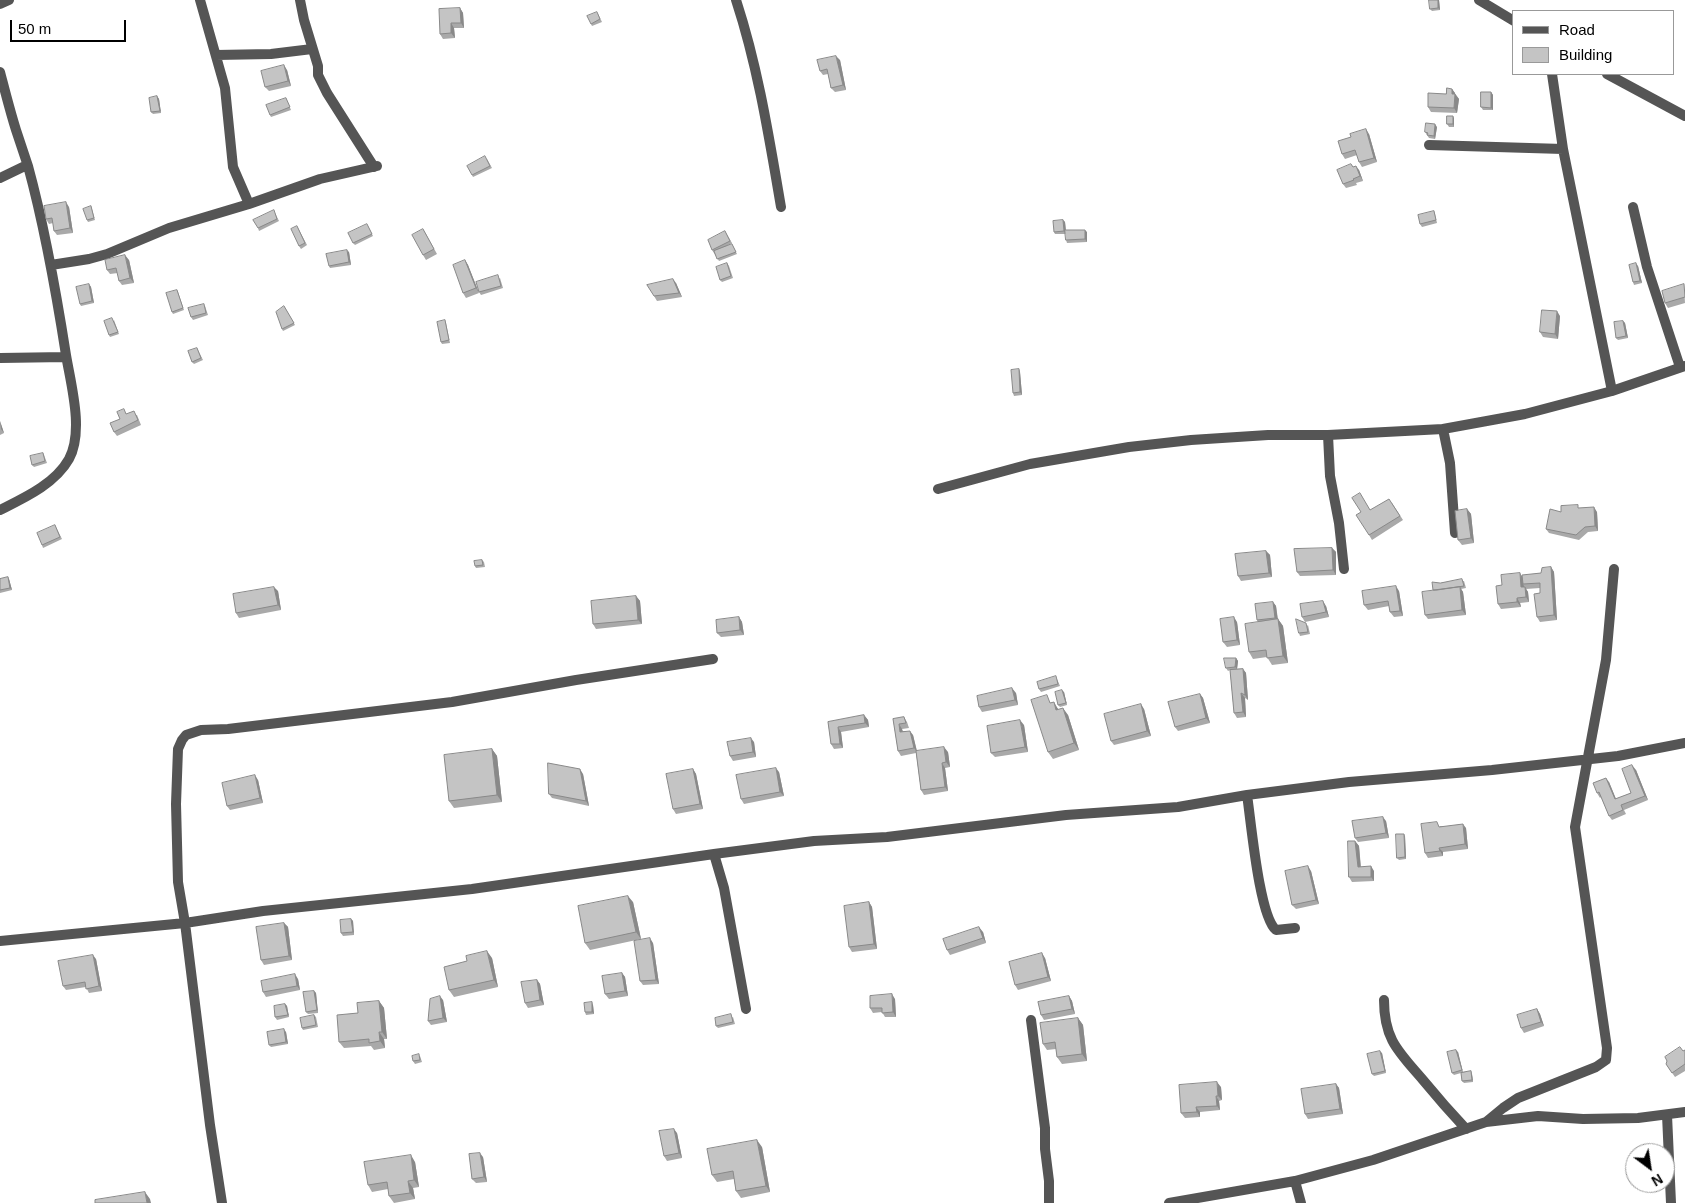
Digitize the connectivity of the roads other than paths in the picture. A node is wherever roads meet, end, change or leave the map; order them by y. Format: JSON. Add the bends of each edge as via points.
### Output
{"nodes":[{"id":1,"x":9,"y":0,"type":"edge"},
{"id":2,"x":200,"y":0,"type":"edge"},
{"id":3,"x":300,"y":0,"type":"edge"},
{"id":4,"x":736,"y":0,"type":"edge"},
{"id":5,"x":1480,"y":0,"type":"edge"},
{"id":6,"x":0,"y":4,"type":"edge"},
{"id":7,"x":1512,"y":20,"type":"edge"},
{"id":8,"x":312,"y":49,"type":"junction"},
{"id":9,"x":216,"y":55,"type":"junction"},
{"id":10,"x":0,"y":72,"type":"edge"},
{"id":11,"x":1552,"y":75,"type":"edge"},
{"id":12,"x":1609,"y":75,"type":"edge"},
{"id":13,"x":1685,"y":116,"type":"edge"},
{"id":14,"x":1429,"y":145,"type":"dead end"},
{"id":15,"x":1563,"y":150,"type":"junction"},
{"id":16,"x":27,"y":165,"type":"junction"},
{"id":17,"x":0,"y":178,"type":"edge"},
{"id":18,"x":250,"y":204,"type":"junction"},
{"id":19,"x":781,"y":207,"type":"dead end"},
{"id":20,"x":1633,"y":208,"type":"dead end"},
{"id":21,"x":51,"y":265,"type":"junction"},
{"id":22,"x":66,"y":357,"type":"junction"},
{"id":23,"x":0,"y":358,"type":"edge"},
{"id":24,"x":1682,"y":367,"type":"edge"},
{"id":25,"x":1612,"y":391,"type":"junction"},
{"id":26,"x":1444,"y":429,"type":"junction"},
{"id":27,"x":1328,"y":435,"type":"junction"},
{"id":28,"x":938,"y":490,"type":"dead end"},
{"id":29,"x":0,"y":510,"type":"edge"},
{"id":30,"x":1456,"y":533,"type":"edge"},
{"id":31,"x":1344,"y":569,"type":"dead end"},
{"id":32,"x":1614,"y":569,"type":"dead end"},
{"id":33,"x":713,"y":659,"type":"dead end"},
{"id":34,"x":1685,"y":743,"type":"edge"},
{"id":35,"x":1588,"y":759,"type":"junction"},
{"id":36,"x":1247,"y":795,"type":"junction"},
{"id":37,"x":714,"y":854,"type":"junction"},
{"id":38,"x":185,"y":923,"type":"junction"},
{"id":39,"x":1295,"y":928,"type":"dead end"},
{"id":40,"x":0,"y":941,"type":"edge"},
{"id":41,"x":1384,"y":1000,"type":"dead end"},
{"id":42,"x":746,"y":1009,"type":"dead end"},
{"id":43,"x":1031,"y":1020,"type":"dead end"},
{"id":44,"x":1685,"y":1112,"type":"edge"},
{"id":45,"x":1667,"y":1116,"type":"junction"},
{"id":46,"x":1486,"y":1122,"type":"junction"},
{"id":47,"x":1466,"y":1129,"type":"junction"},
{"id":48,"x":1295,"y":1181,"type":"junction"},
{"id":49,"x":222,"y":1203,"type":"edge"},
{"id":50,"x":1049,"y":1203,"type":"edge"},
{"id":51,"x":1169,"y":1203,"type":"edge"},
{"id":52,"x":1301,"y":1203,"type":"edge"},
{"id":53,"x":1671,"y":1203,"type":"edge"}],
"edges":[{"from":1,"to":6,"type":"street"},
{"from":2,"to":9,"type":"street"},
{"from":3,"to":8,"type":"street"},
{"from":4,"to":19,"type":"street","via":[[759,87]]},
{"from":5,"to":7,"type":"street"},
{"from":8,"to":9,"type":"street"},
{"from":8,"to":18,"type":"street","via":[[318,75],[327,93],[376,167],[320,180]]},
{"from":9,"to":18,"type":"street","via":[[228,102],[233,167]]},
{"from":10,"to":16,"type":"street"},
{"from":11,"to":15,"type":"street"},
{"from":12,"to":13,"type":"street"},
{"from":14,"to":15,"type":"street"},
{"from":15,"to":25,"type":"street"},
{"from":16,"to":17,"type":"street"},
{"from":16,"to":21,"type":"street"},
{"from":18,"to":21,"type":"street","via":[[169,228],[107,254]]},
{"from":20,"to":24,"type":"street","via":[[1647,267]]},
{"from":21,"to":22,"type":"street"},
{"from":22,"to":23,"type":"street"},
{"from":22,"to":29,"type":"street","via":[[76,432],[69,459],[49,481]]},
{"from":24,"to":25,"type":"street"},
{"from":25,"to":26,"type":"street","via":[[1526,414]]},
{"from":26,"to":27,"type":"street"},
{"from":26,"to":30,"type":"street"},
{"from":27,"to":28,"type":"street","via":[[1268,434],[1129,447],[1030,464]]},
{"from":27,"to":31,"type":"street","via":[[1330,476],[1344,552]]},
{"from":32,"to":35,"type":"street","via":[[1606,660]]},
{"from":33,"to":38,"type":"street","via":[[452,702],[201,730],[186,735],[178,749],[176,804],[178,882]]},
{"from":34,"to":35,"type":"street"},
{"from":35,"to":36,"type":"street"},
{"from":35,"to":46,"type":"street","via":[[1575,827],[1606,1060],[1518,1098]]},
{"from":36,"to":37,"type":"street","via":[[1178,807],[1066,815]]},
{"from":36,"to":39,"type":"street","via":[[1269,920],[1276,930]]},
{"from":37,"to":38,"type":"street","via":[[472,889],[264,911]]},
{"from":37,"to":42,"type":"street","via":[[724,888]]},
{"from":38,"to":40,"type":"street"},
{"from":38,"to":49,"type":"street"},
{"from":41,"to":47,"type":"street","via":[[1386,1025],[1395,1046]]},
{"from":43,"to":50,"type":"street","via":[[1045,1128]]},
{"from":44,"to":45,"type":"street"},
{"from":45,"to":46,"type":"street","via":[[1583,1119],[1538,1116]]},
{"from":45,"to":53,"type":"street"},
{"from":46,"to":47,"type":"street"},
{"from":47,"to":48,"type":"street","via":[[1373,1160]]},
{"from":48,"to":51,"type":"street"},
{"from":48,"to":52,"type":"street"}]}
